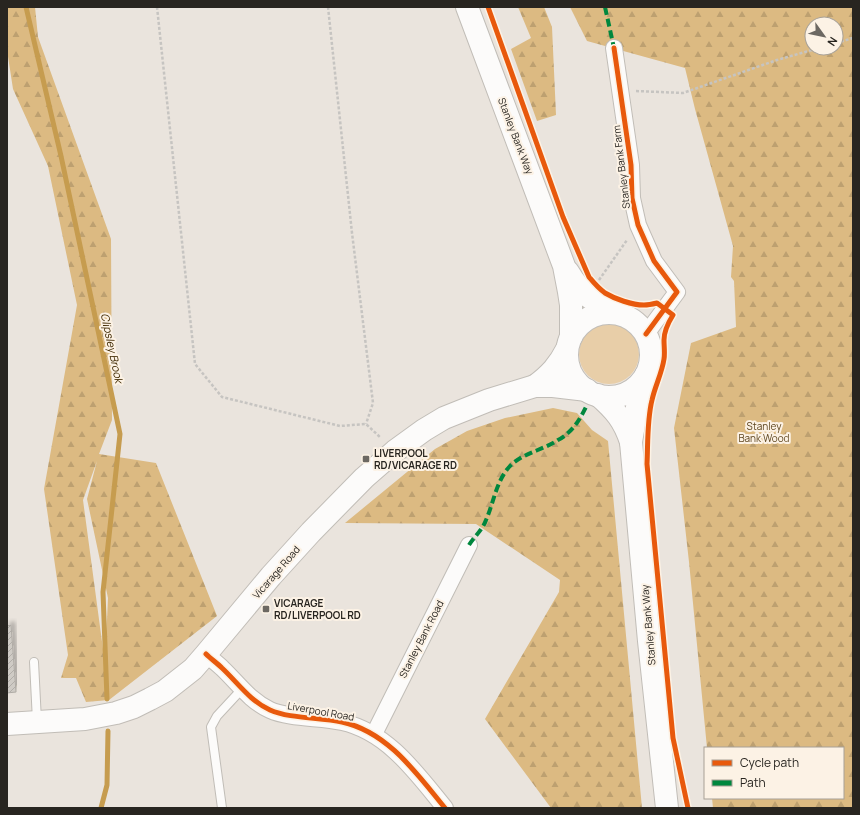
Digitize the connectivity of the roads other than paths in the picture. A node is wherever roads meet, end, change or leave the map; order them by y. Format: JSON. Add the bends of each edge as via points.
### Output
{"nodes":[{"id":1,"x":467,"y":7,"type":"edge"},
{"id":2,"x":614,"y":48,"type":"dead end"},
{"id":3,"x":564,"y":266,"type":"junction"},
{"id":4,"x":626,"y":316,"type":"junction"},
{"id":5,"x":646,"y":334,"type":"junction"},
{"id":6,"x":569,"y":343,"type":"junction"},
{"id":7,"x":648,"y":370,"type":"junction"},
{"id":8,"x":535,"y":386,"type":"junction"},
{"id":9,"x":592,"y":393,"type":"junction"},
{"id":10,"x":631,"y":442,"type":"junction"},
{"id":11,"x":469,"y":545,"type":"dead end"},
{"id":12,"x":206,"y":654,"type":"junction"},
{"id":13,"x":34,"y":662,"type":"dead end"},
{"id":14,"x":242,"y":689,"type":"junction"},
{"id":15,"x":37,"y":722,"type":"junction"},
{"id":16,"x":7,"y":724,"type":"edge"},
{"id":17,"x":374,"y":734,"type":"junction"},
{"id":18,"x":222,"y":808,"type":"edge"},
{"id":19,"x":445,"y":808,"type":"edge"},
{"id":20,"x":667,"y":808,"type":"edge"}],
"edges":[{"from":1,"to":3,"type":"main road","name":"Stanley Bank Way"},
{"from":2,"to":5,"type":"street","name":"Stanley Bank Farm","via":[[631,165],[632,198],[638,225],[654,261],[677,292]]},
{"from":3,"to":4,"type":"main road","name":"Stanley Bank Way","via":[[574,283],[586,295]]},
{"from":3,"to":6,"type":"main road","name":"Stanley Bank Way","via":[[571,305]]},
{"from":4,"to":5,"type":"main road"},
{"from":4,"to":6,"type":"main road","via":[[613,313],[599,314],[587,319],[578,327]]},
{"from":5,"to":7,"type":"main road","via":[[651,358]]},
{"from":6,"to":8,"type":"main road","name":"Vicarage Road","via":[[560,362]]},
{"from":6,"to":9,"type":"main road","via":[[568,361],[571,373]]},
{"from":7,"to":9,"type":"main road","via":[[642,381],[621,395],[609,397]]},
{"from":7,"to":10,"type":"main road","name":"Stanley Bank Way","via":[[637,407]]},
{"from":8,"to":9,"type":"main road","name":"Vicarage Road","via":[[553,386]]},
{"from":8,"to":12,"type":"main road","name":"Vicarage Road","via":[[489,400],[444,418],[395,450],[364,478],[271,576]]},
{"from":9,"to":10,"type":"main road","name":"Stanley Bank Way","via":[[609,404],[618,415]]},
{"from":10,"to":20,"type":"main road","name":"Stanley Bank Way"},
{"from":11,"to":17,"type":"street","name":"Stanley Bank Road"},
{"from":12,"to":14,"type":"street","name":"Liverpool Road"},
{"from":12,"to":15,"type":"main road","name":"Vicarage Road","via":[[193,669],[165,691],[134,707],[116,714],[85,719]]},
{"from":13,"to":15,"type":"lane"},
{"from":14,"to":17,"type":"street","name":"Liverpool Road","via":[[270,710],[342,722],[359,726]]},
{"from":14,"to":18,"type":"lane","via":[[211,726]]},
{"from":15,"to":16,"type":"main road","name":"Vicarage Road"},
{"from":17,"to":19,"type":"street","name":"Liverpool Road","via":[[404,760]]}]}
